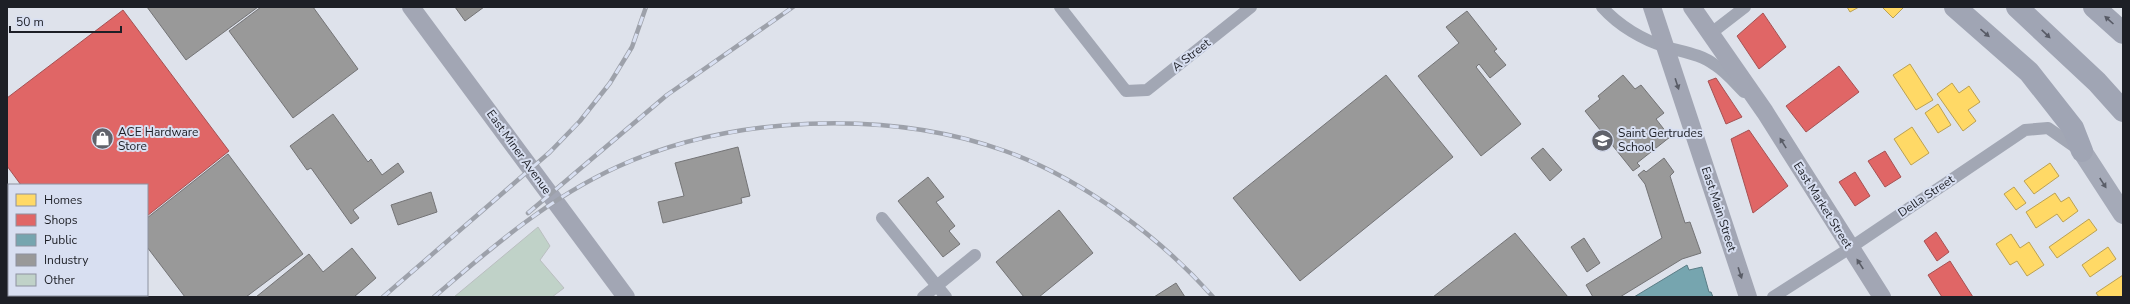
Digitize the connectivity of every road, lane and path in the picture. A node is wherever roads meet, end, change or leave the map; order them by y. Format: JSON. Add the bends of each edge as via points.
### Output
{"nodes":[{"id":1,"x":412,"y":7,"type":"edge"},
{"id":2,"x":1060,"y":7,"type":"edge"},
{"id":3,"x":1251,"y":7,"type":"edge"},
{"id":4,"x":1602,"y":7,"type":"edge"},
{"id":5,"x":1652,"y":7,"type":"edge"},
{"id":6,"x":1692,"y":7,"type":"edge"},
{"id":7,"x":1745,"y":7,"type":"edge"},
{"id":8,"x":1955,"y":7,"type":"edge"},
{"id":9,"x":2018,"y":7,"type":"edge"},
{"id":10,"x":2094,"y":7,"type":"edge"},
{"id":11,"x":2123,"y":32,"type":"edge"},
{"id":12,"x":1710,"y":34,"type":"junction"},
{"id":13,"x":1665,"y":47,"type":"junction"},
{"id":14,"x":2123,"y":111,"type":"edge"},
{"id":15,"x":1765,"y":112,"type":"junction"},
{"id":16,"x":2082,"y":151,"type":"junction"},
{"id":17,"x":2123,"y":214,"type":"edge"},
{"id":18,"x":882,"y":218,"type":"dead end"},
{"id":19,"x":1850,"y":248,"type":"junction"},
{"id":20,"x":975,"y":255,"type":"dead end"},
{"id":21,"x":937,"y":286,"type":"junction"},
{"id":22,"x":626,"y":297,"type":"edge"},
{"id":23,"x":923,"y":297,"type":"edge"},
{"id":24,"x":946,"y":297,"type":"edge"},
{"id":25,"x":1748,"y":297,"type":"edge"},
{"id":26,"x":1772,"y":297,"type":"edge"},
{"id":27,"x":1882,"y":297,"type":"edge"}],
"edges":[{"from":1,"to":22,"type":"main road","name":"East Miner Avenue"},
{"from":2,"to":3,"type":"street","name":"A Street","via":[[1126,91],[1147,90]]},
{"from":4,"to":13,"type":"street","name":"East Market Street","via":[[1613,19],[1632,32]]},
{"from":5,"to":13,"type":"main road","name":"East Main Street"},
{"from":6,"to":12,"type":"main road","name":"East Market Street"},
{"from":7,"to":12,"type":"street"},
{"from":8,"to":16,"type":"highway","one_way":true,"via":[[2029,72],[2073,128]]},
{"from":9,"to":14,"type":"highway","one_way":true,"via":[[2097,82]]},
{"from":11,"to":10,"type":"highway","one_way":true},
{"from":12,"to":15,"type":"main road","name":"East Market Street"},
{"from":13,"to":15,"type":"street","name":"East Market Street","via":[[1698,56],[1715,64]]},
{"from":13,"to":25,"type":"main road","name":"East Main Street","one_way":true},
{"from":19,"to":15,"type":"main road","name":"East Market Street","one_way":true},
{"from":16,"to":17,"type":"main road","one_way":true},
{"from":16,"to":19,"type":"street","name":"Della Street","via":[[2048,128],[2026,130]]},
{"from":18,"to":21,"type":"street"},
{"from":19,"to":26,"type":"street","name":"Della Street"},
{"from":27,"to":19,"type":"main road","name":"East Market Street","one_way":true},
{"from":20,"to":21,"type":"street"},
{"from":21,"to":23,"type":"street"},
{"from":21,"to":24,"type":"street"}]}
